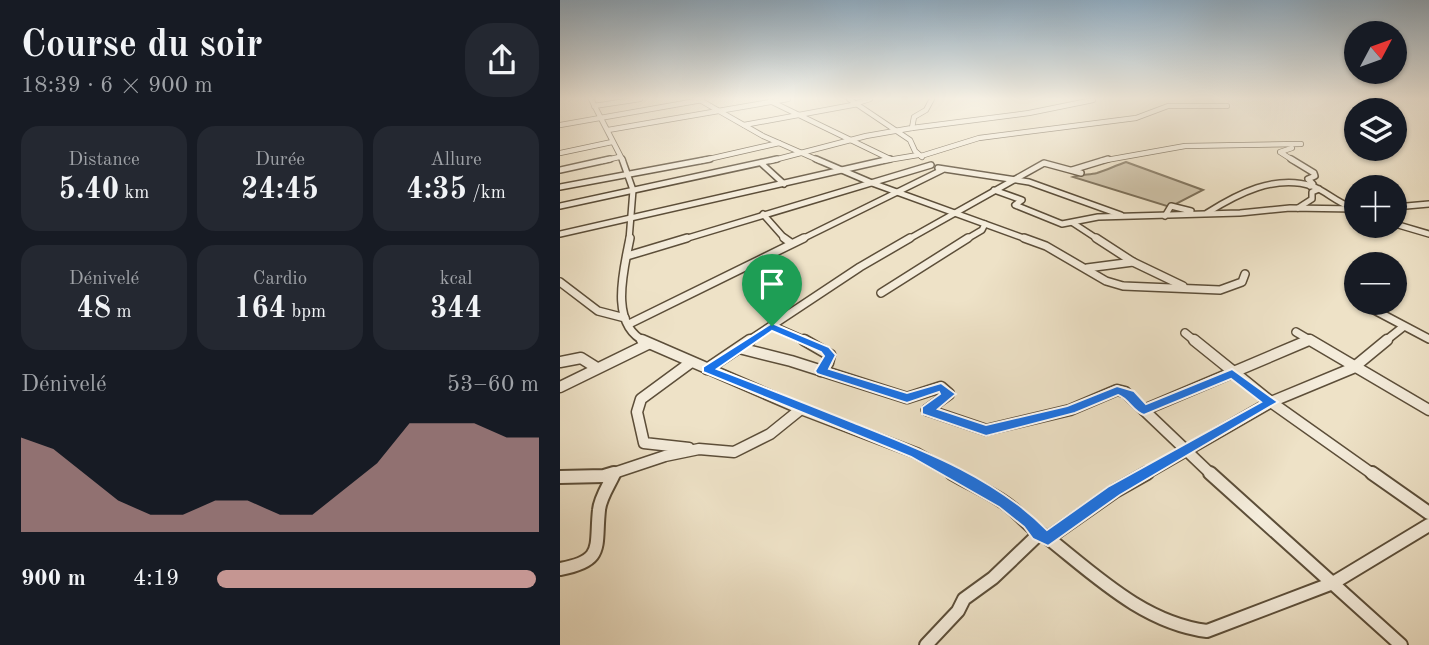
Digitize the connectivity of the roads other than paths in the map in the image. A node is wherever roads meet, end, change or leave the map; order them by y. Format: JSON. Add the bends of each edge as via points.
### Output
{"nodes":[{"id":1,"x":613,"y":129,"type":"edge"},
{"id":2,"x":752,"y":129,"type":"edge"},
{"id":3,"x":826,"y":129,"type":"edge"},
{"id":4,"x":892,"y":129,"type":"edge"},
{"id":5,"x":906,"y":129,"type":"edge"},
{"id":6,"x":1049,"y":129,"type":"edge"},
{"id":7,"x":608,"y":130,"type":"joint"},
{"id":8,"x":895,"y":131,"type":"junction"},
{"id":9,"x":849,"y":140,"type":"junction"},
{"id":10,"x":612,"y":142,"type":"junction"},
{"id":11,"x":779,"y":143,"type":"junction"},
{"id":12,"x":573,"y":150,"type":"junction"},
{"id":13,"x":802,"y":152,"type":"junction"},
{"id":14,"x":560,"y":153,"type":"edge"},
{"id":15,"x":920,"y":155,"type":"junction"},
{"id":16,"x":619,"y":158,"type":"junction"},
{"id":17,"x":890,"y":159,"type":"junction"},
{"id":18,"x":761,"y":163,"type":"junction"},
{"id":19,"x":931,"y":165,"type":"junction"},
{"id":20,"x":578,"y":166,"type":"junction"},
{"id":21,"x":560,"y":170,"type":"edge"},
{"id":22,"x":942,"y":170,"type":"junction"},
{"id":23,"x":1072,"y":170,"type":"junction"},
{"id":24,"x":841,"y":171,"type":"junction"},
{"id":25,"x":1081,"y":173,"type":"dead end"},
{"id":26,"x":627,"y":174,"type":"junction"},
{"id":27,"x":1014,"y":179,"type":"junction"},
{"id":28,"x":872,"y":183,"type":"junction"},
{"id":29,"x":783,"y":184,"type":"junction"},
{"id":30,"x":1310,"y":186,"type":"junction"},
{"id":31,"x":560,"y":187,"type":"edge"},
{"id":32,"x":633,"y":190,"type":"junction"},
{"id":33,"x":993,"y":190,"type":"junction"},
{"id":34,"x":1319,"y":190,"type":"junction"},
{"id":35,"x":897,"y":192,"type":"junction"},
{"id":36,"x":1222,"y":201,"type":"junction"},
{"id":37,"x":1344,"y":204,"type":"edge"},
{"id":38,"x":1429,"y":204,"type":"edge"},
{"id":39,"x":1407,"y":205,"type":"edge"},
{"id":40,"x":560,"y":206,"type":"edge"},
{"id":41,"x":1298,"y":208,"type":"junction"},
{"id":42,"x":1344,"y":209,"type":"edge"},
{"id":43,"x":953,"y":212,"type":"junction"},
{"id":44,"x":1209,"y":213,"type":"junction"},
{"id":45,"x":1235,"y":213,"type":"junction"},
{"id":46,"x":763,"y":214,"type":"junction"},
{"id":47,"x":1122,"y":216,"type":"junction"},
{"id":48,"x":633,"y":218,"type":"junction"},
{"id":49,"x":1073,"y":223,"type":"junction"},
{"id":50,"x":985,"y":224,"type":"junction"},
{"id":51,"x":1407,"y":228,"type":"edge"},
{"id":52,"x":560,"y":234,"type":"edge"},
{"id":53,"x":1429,"y":234,"type":"edge"},
{"id":54,"x":791,"y":243,"type":"junction"},
{"id":55,"x":627,"y":256,"type":"junction"},
{"id":56,"x":1133,"y":262,"type":"junction"},
{"id":57,"x":1087,"y":268,"type":"junction"},
{"id":58,"x":1245,"y":274,"type":"dead end"},
{"id":59,"x":560,"y":282,"type":"edge"},
{"id":60,"x":1187,"y":287,"type":"junction"},
{"id":61,"x":881,"y":293,"type":"dead end"},
{"id":62,"x":1382,"y":315,"type":"edge"},
{"id":63,"x":627,"y":321,"type":"junction"},
{"id":64,"x":772,"y":326,"type":"junction"},
{"id":65,"x":1403,"y":327,"type":"junction"},
{"id":66,"x":1296,"y":332,"type":"dead end"},
{"id":67,"x":1185,"y":333,"type":"dead end"},
{"id":68,"x":1429,"y":339,"type":"edge"},
{"id":69,"x":1310,"y":340,"type":"junction"},
{"id":70,"x":648,"y":344,"type":"junction"},
{"id":71,"x":739,"y":348,"type":"junction"},
{"id":72,"x":560,"y":362,"type":"edge"},
{"id":73,"x":690,"y":363,"type":"junction"},
{"id":74,"x":597,"y":368,"type":"junction"},
{"id":75,"x":1353,"y":368,"type":"junction"},
{"id":76,"x":707,"y":369,"type":"junction"},
{"id":77,"x":821,"y":371,"type":"junction"},
{"id":78,"x":1232,"y":373,"type":"junction"},
{"id":79,"x":560,"y":387,"type":"edge"},
{"id":80,"x":1271,"y":402,"type":"junction"},
{"id":81,"x":801,"y":409,"type":"junction"},
{"id":82,"x":1144,"y":410,"type":"junction"},
{"id":83,"x":1429,"y":410,"type":"edge"},
{"id":84,"x":699,"y":449,"type":"junction"},
{"id":85,"x":1186,"y":452,"type":"junction"},
{"id":86,"x":614,"y":474,"type":"junction"},
{"id":87,"x":560,"y":477,"type":"edge"},
{"id":88,"x":1429,"y":513,"type":"edge"},
{"id":89,"x":1429,"y":525,"type":"edge"},
{"id":90,"x":1044,"y":536,"type":"junction"},
{"id":91,"x":560,"y":569,"type":"edge"},
{"id":92,"x":1332,"y":583,"type":"junction"},
{"id":93,"x":926,"y":645,"type":"edge"},
{"id":94,"x":1401,"y":645,"type":"edge"}],
"edges":[{"from":1,"to":7,"type":"street"},
{"from":2,"to":11,"type":"street"},
{"from":3,"to":9,"type":"street"},
{"from":4,"to":8,"type":"street"},
{"from":5,"to":8,"type":"street"},
{"from":6,"to":15,"type":"street","via":[[979,138]]},
{"from":7,"to":10,"type":"street"},
{"from":8,"to":9,"type":"street"},
{"from":8,"to":15,"type":"street","via":[[910,140]]},
{"from":9,"to":13,"type":"street"},
{"from":9,"to":17,"type":"street"},
{"from":10,"to":12,"type":"street"},
{"from":10,"to":16,"type":"street"},
{"from":11,"to":13,"type":"street"},
{"from":11,"to":26,"type":"street"},
{"from":12,"to":14,"type":"street"},
{"from":12,"to":20,"type":"street"},
{"from":13,"to":18,"type":"street"},
{"from":13,"to":24,"type":"street"},
{"from":15,"to":17,"type":"street"},
{"from":15,"to":19,"type":"street"},
{"from":16,"to":20,"type":"street"},
{"from":16,"to":26,"type":"street"},
{"from":17,"to":24,"type":"street"},
{"from":18,"to":29,"type":"street"},
{"from":18,"to":32,"type":"street"},
{"from":19,"to":22,"type":"street"},
{"from":19,"to":28,"type":"street"},
{"from":20,"to":21,"type":"street"},
{"from":22,"to":27,"type":"street"},
{"from":22,"to":35,"type":"street"},
{"from":23,"to":25,"type":"street"},
{"from":23,"to":27,"type":"street","via":[[1044,163]]},
{"from":23,"to":30,"type":"street","via":[[1115,156],[1175,147],[1296,144],[1301,145],[1280,152],[1314,173],[1308,179]]},
{"from":24,"to":28,"type":"street"},
{"from":24,"to":29,"type":"street"},
{"from":26,"to":31,"type":"street"},
{"from":26,"to":32,"type":"street"},
{"from":27,"to":33,"type":"street"},
{"from":27,"to":47,"type":"street","via":[[1040,184]]},
{"from":28,"to":35,"type":"street"},
{"from":28,"to":46,"type":"street"},
{"from":29,"to":48,"type":"street"},
{"from":30,"to":34,"type":"street"},
{"from":30,"to":36,"type":"street","via":[[1274,183]]},
{"from":32,"to":40,"type":"street"},
{"from":32,"to":48,"type":"street"},
{"from":33,"to":43,"type":"street"},
{"from":33,"to":49,"type":"street","via":[[1022,200],[1015,205],[1043,217]]},
{"from":34,"to":37,"type":"street"},
{"from":34,"to":41,"type":"street"},
{"from":35,"to":43,"type":"street"},
{"from":35,"to":54,"type":"street"},
{"from":36,"to":44,"type":"street"},
{"from":36,"to":45,"type":"street"},
{"from":38,"to":39,"type":"street"},
{"from":41,"to":42,"type":"street"},
{"from":41,"to":45,"type":"street"},
{"from":43,"to":50,"type":"street"},
{"from":43,"to":64,"type":"street"},
{"from":44,"to":45,"type":"street"},
{"from":44,"to":47,"type":"street"},
{"from":46,"to":54,"type":"street"},
{"from":46,"to":55,"type":"street"},
{"from":47,"to":49,"type":"street"},
{"from":48,"to":52,"type":"street"},
{"from":48,"to":55,"type":"street"},
{"from":49,"to":56,"type":"street"},
{"from":50,"to":57,"type":"street","via":[[1046,246]]},
{"from":50,"to":61,"type":"street","via":[[945,255]]},
{"from":51,"to":53,"type":"street"},
{"from":54,"to":63,"type":"street"},
{"from":55,"to":63,"type":"street","via":[[623,279]]},
{"from":56,"to":57,"type":"street"},
{"from":56,"to":60,"type":"street"},
{"from":57,"to":60,"type":"street","via":[[1100,279],[1123,286]]},
{"from":58,"to":60,"type":"street","via":[[1242,282],[1220,290]]},
{"from":59,"to":63,"type":"street","via":[[599,312]]},
{"from":62,"to":65,"type":"street"},
{"from":63,"to":70,"type":"street"},
{"from":64,"to":71,"type":"street"},
{"from":64,"to":77,"type":"street","via":[[825,349],[830,355]]},
{"from":65,"to":68,"type":"street"},
{"from":65,"to":75,"type":"street"},
{"from":66,"to":69,"type":"street"},
{"from":67,"to":78,"type":"street"},
{"from":69,"to":75,"type":"street"},
{"from":69,"to":78,"type":"street"},
{"from":70,"to":73,"type":"street"},
{"from":70,"to":74,"type":"street"},
{"from":71,"to":76,"type":"street"},
{"from":71,"to":77,"type":"street"},
{"from":72,"to":74,"type":"street","via":[[581,358]]},
{"from":73,"to":76,"type":"street"},
{"from":73,"to":84,"type":"street","via":[[640,399],[636,412],[644,443]]},
{"from":74,"to":79,"type":"street"},
{"from":75,"to":80,"type":"street"},
{"from":75,"to":83,"type":"street"},
{"from":76,"to":81,"type":"street"},
{"from":77,"to":82,"type":"street","via":[[907,398],[941,387],[949,394],[927,410],[986,430],[1070,410],[1117,390],[1129,394]]},
{"from":78,"to":80,"type":"street"},
{"from":78,"to":82,"type":"street"},
{"from":80,"to":85,"type":"street"},
{"from":80,"to":88,"type":"street"},
{"from":81,"to":84,"type":"street","via":[[770,434],[734,452]]},
{"from":81,"to":90,"type":"street","via":[[916,453],[1004,502]]},
{"from":82,"to":85,"type":"street"},
{"from":84,"to":86,"type":"street"},
{"from":85,"to":90,"type":"street"},
{"from":85,"to":92,"type":"street"},
{"from":86,"to":87,"type":"street"},
{"from":86,"to":91,"type":"street","via":[[599,507],[594,552],[582,565]]},
{"from":89,"to":92,"type":"street"},
{"from":90,"to":92,"type":"street","via":[[1125,596],[1174,626],[1191,631],[1207,631]]},
{"from":90,"to":93,"type":"street","via":[[964,599]]},
{"from":92,"to":94,"type":"street"}]}
